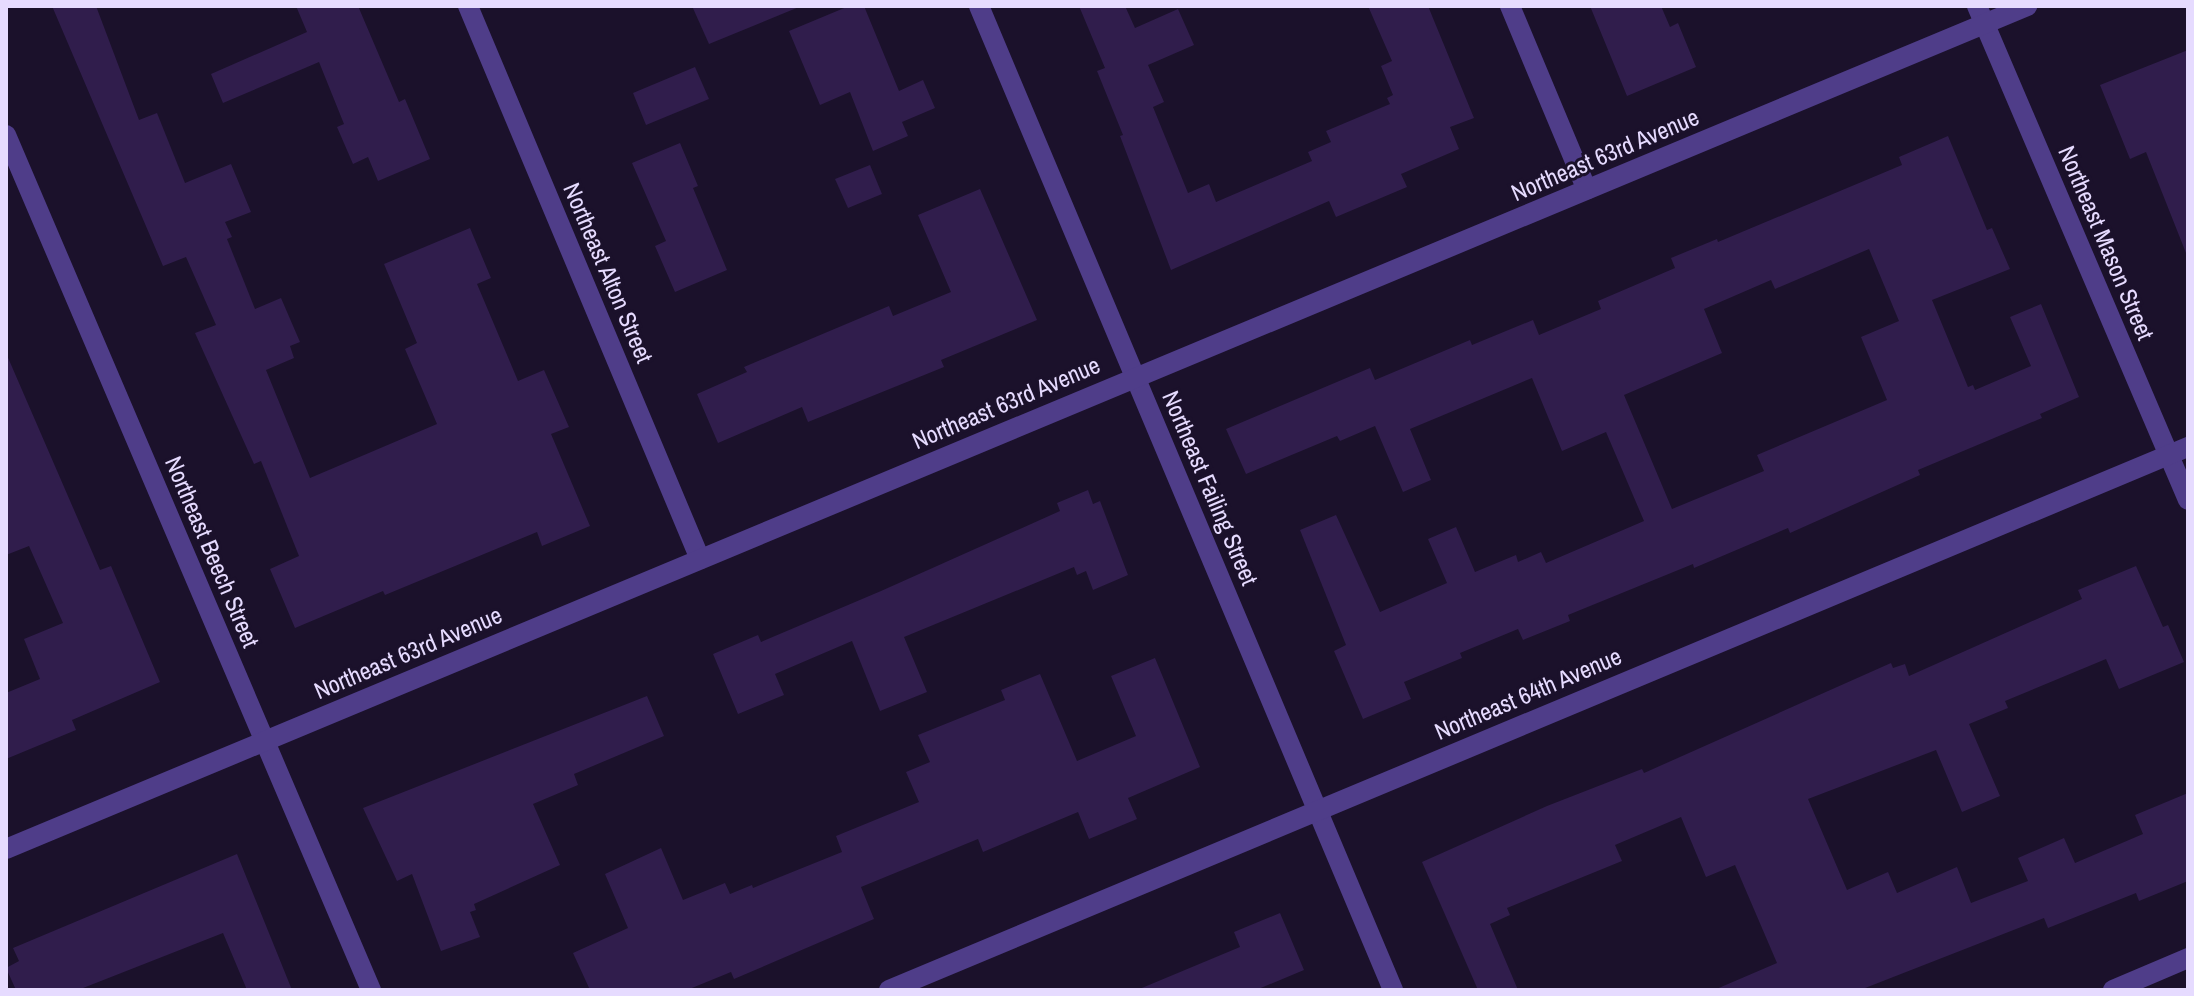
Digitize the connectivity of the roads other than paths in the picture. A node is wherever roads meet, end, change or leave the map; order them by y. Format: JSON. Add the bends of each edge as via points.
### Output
{"nodes":[{"id":1,"x":468,"y":6,"type":"edge"},
{"id":2,"x":979,"y":6,"type":"edge"},
{"id":3,"x":1510,"y":6,"type":"edge"},
{"id":4,"x":2027,"y":6,"type":"edge"},
{"id":5,"x":1980,"y":15,"type":"edge"},
{"id":6,"x":6,"y":135,"type":"edge"},
{"id":7,"x":1587,"y":190,"type":"junction"},
{"id":8,"x":1135,"y":377,"type":"junction"},
{"id":9,"x":2188,"y":447,"type":"edge"},
{"id":10,"x":2168,"y":455,"type":"junction"},
{"id":11,"x":2188,"y":500,"type":"edge"},
{"id":12,"x":700,"y":559,"type":"junction"},
{"id":13,"x":265,"y":741,"type":"junction"},
{"id":14,"x":1317,"y":810,"type":"junction"},
{"id":15,"x":6,"y":849,"type":"edge"},
{"id":16,"x":2188,"y":958,"type":"edge"},
{"id":17,"x":371,"y":990,"type":"edge"},
{"id":18,"x":889,"y":990,"type":"edge"},
{"id":19,"x":1393,"y":990,"type":"edge"},
{"id":20,"x":2113,"y":990,"type":"edge"}],
"edges":[{"from":1,"to":12,"type":"street","name":"Northeast Alton Street"},
{"from":2,"to":8,"type":"street","name":"Northeast Failing Street"},
{"from":3,"to":7,"type":"street"},
{"from":4,"to":5,"type":"street","name":"Northeast 63rd Avenue"},
{"from":5,"to":7,"type":"street","name":"Northeast 63rd Avenue"},
{"from":5,"to":10,"type":"street","name":"Northeast Mason Street"},
{"from":6,"to":13,"type":"street","name":"Northeast Beech Street"},
{"from":7,"to":8,"type":"street","name":"Northeast 63rd Avenue"},
{"from":8,"to":12,"type":"street","name":"Northeast 63rd Avenue"},
{"from":8,"to":14,"type":"street","name":"Northeast Failing Street"},
{"from":9,"to":10,"type":"street","name":"Northeast 64th Avenue"},
{"from":10,"to":11,"type":"street","name":"Northeast Mason Street"},
{"from":10,"to":14,"type":"street","name":"Northeast 64th Avenue"},
{"from":12,"to":13,"type":"street","name":"Northeast 63rd Avenue"},
{"from":13,"to":15,"type":"street","name":"Northeast 63rd Avenue"},
{"from":13,"to":17,"type":"street","name":"Northeast Beech Street"},
{"from":14,"to":18,"type":"street","name":"Northeast 64th Avenue"},
{"from":14,"to":19,"type":"street","name":"Northeast Failing Street"},
{"from":16,"to":20,"type":"street"}]}
